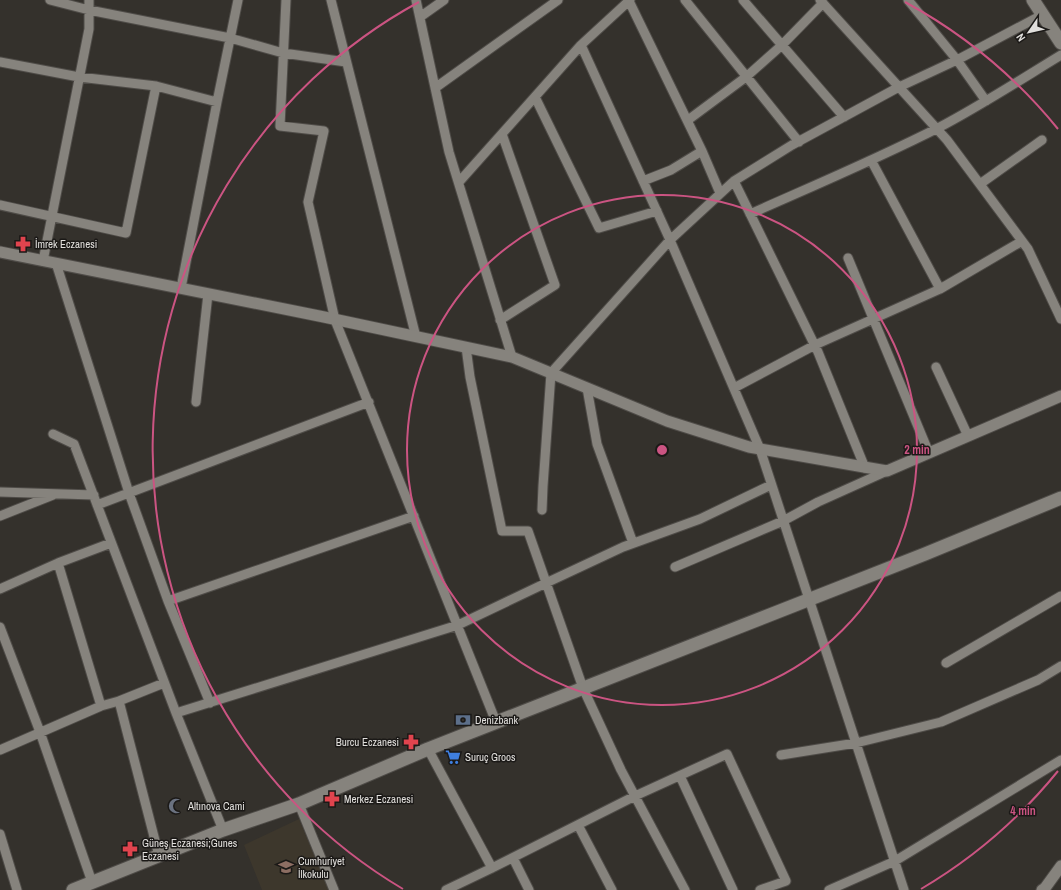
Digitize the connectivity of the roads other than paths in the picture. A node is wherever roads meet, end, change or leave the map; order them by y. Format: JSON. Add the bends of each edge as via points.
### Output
{"nodes":[{"id":1,"x":50,"y":0,"type":"edge"},
{"id":2,"x":89,"y":0,"type":"edge"},
{"id":3,"x":238,"y":0,"type":"edge"},
{"id":4,"x":286,"y":0,"type":"edge"},
{"id":5,"x":331,"y":0,"type":"edge"},
{"id":6,"x":416,"y":0,"type":"edge"},
{"id":7,"x":444,"y":0,"type":"edge"},
{"id":8,"x":558,"y":0,"type":"edge"},
{"id":9,"x":630,"y":0,"type":"edge"},
{"id":10,"x":685,"y":0,"type":"edge"},
{"id":11,"x":742,"y":0,"type":"edge"},
{"id":12,"x":908,"y":0,"type":"edge"},
{"id":13,"x":821,"y":2,"type":"edge"},
{"id":14,"x":1038,"y":8,"type":"edge"},
{"id":15,"x":89,"y":10,"type":"junction"},
{"id":16,"x":420,"y":17,"type":"junction"},
{"id":17,"x":1061,"y":31,"type":"edge"},
{"id":18,"x":230,"y":38,"type":"junction"},
{"id":19,"x":1061,"y":43,"type":"edge"},
{"id":20,"x":582,"y":45,"type":"junction"},
{"id":21,"x":782,"y":45,"type":"junction"},
{"id":22,"x":284,"y":53,"type":"junction"},
{"id":23,"x":1061,"y":55,"type":"edge"},
{"id":24,"x":957,"y":60,"type":"junction"},
{"id":25,"x":0,"y":62,"type":"edge"},
{"id":26,"x":346,"y":62,"type":"junction"},
{"id":27,"x":79,"y":77,"type":"junction"},
{"id":28,"x":746,"y":77,"type":"junction"},
{"id":29,"x":156,"y":86,"type":"junction"},
{"id":30,"x":899,"y":87,"type":"junction"},
{"id":31,"x":435,"y":88,"type":"junction"},
{"id":32,"x":535,"y":97,"type":"junction"},
{"id":33,"x":986,"y":101,"type":"junction"},
{"id":34,"x":217,"y":102,"type":"junction"},
{"id":35,"x":844,"y":117,"type":"junction"},
{"id":36,"x":688,"y":120,"type":"junction"},
{"id":37,"x":937,"y":128,"type":"junction"},
{"id":38,"x":502,"y":134,"type":"junction"},
{"id":39,"x":1042,"y":140,"type":"dead end"},
{"id":40,"x":798,"y":142,"type":"junction"},
{"id":41,"x":702,"y":151,"type":"junction"},
{"id":42,"x":871,"y":160,"type":"junction"},
{"id":43,"x":643,"y":181,"type":"junction"},
{"id":44,"x":734,"y":181,"type":"junction"},
{"id":45,"x":459,"y":182,"type":"junction"},
{"id":46,"x":980,"y":184,"type":"junction"},
{"id":47,"x":720,"y":193,"type":"junction"},
{"id":48,"x":0,"y":205,"type":"edge"},
{"id":49,"x":657,"y":211,"type":"junction"},
{"id":50,"x":750,"y":214,"type":"junction"},
{"id":51,"x":52,"y":216,"type":"junction"},
{"id":52,"x":670,"y":240,"type":"junction"},
{"id":53,"x":1022,"y":241,"type":"junction"},
{"id":54,"x":0,"y":252,"type":"edge"},
{"id":55,"x":848,"y":258,"type":"dead end"},
{"id":56,"x":43,"y":261,"type":"junction"},
{"id":57,"x":56,"y":263,"type":"junction"},
{"id":58,"x":181,"y":288,"type":"junction"},
{"id":59,"x":940,"y":289,"type":"junction"},
{"id":60,"x":208,"y":294,"type":"junction"},
{"id":61,"x":872,"y":319,"type":"junction"},
{"id":62,"x":1061,"y":319,"type":"edge"},
{"id":63,"x":336,"y":320,"type":"junction"},
{"id":64,"x":500,"y":320,"type":"junction"},
{"id":65,"x":416,"y":337,"type":"junction"},
{"id":66,"x":815,"y":345,"type":"junction"},
{"id":67,"x":466,"y":347,"type":"junction"},
{"id":68,"x":512,"y":357,"type":"junction"},
{"id":69,"x":936,"y":367,"type":"dead end"},
{"id":70,"x":550,"y":373,"type":"junction"},
{"id":71,"x":588,"y":388,"type":"junction"},
{"id":72,"x":734,"y":388,"type":"junction"},
{"id":73,"x":1061,"y":396,"type":"edge"},
{"id":74,"x":196,"y":402,"type":"dead end"},
{"id":75,"x":369,"y":402,"type":"junction"},
{"id":76,"x":53,"y":434,"type":"dead end"},
{"id":77,"x":968,"y":436,"type":"junction"},
{"id":78,"x":760,"y":449,"type":"junction"},
{"id":79,"x":929,"y":453,"type":"junction"},
{"id":80,"x":866,"y":468,"type":"junction"},
{"id":81,"x":887,"y":471,"type":"junction"},
{"id":82,"x":772,"y":485,"type":"junction"},
{"id":83,"x":0,"y":492,"type":"edge"},
{"id":84,"x":58,"y":493,"type":"junction"},
{"id":85,"x":129,"y":493,"type":"junction"},
{"id":86,"x":94,"y":495,"type":"junction"},
{"id":87,"x":1061,"y":498,"type":"edge"},
{"id":88,"x":97,"y":505,"type":"junction"},
{"id":89,"x":542,"y":510,"type":"dead end"},
{"id":90,"x":0,"y":516,"type":"edge"},
{"id":91,"x":414,"y":516,"type":"junction"},
{"id":92,"x":783,"y":521,"type":"junction"},
{"id":93,"x":112,"y":543,"type":"junction"},
{"id":94,"x":633,"y":544,"type":"junction"},
{"id":95,"x":58,"y":563,"type":"junction"},
{"id":96,"x":675,"y":567,"type":"dead end"},
{"id":97,"x":546,"y":583,"type":"junction"},
{"id":98,"x":0,"y":589,"type":"edge"},
{"id":99,"x":1061,"y":596,"type":"edge"},
{"id":100,"x":809,"y":599,"type":"junction"},
{"id":101,"x":168,"y":601,"type":"junction"},
{"id":102,"x":458,"y":626,"type":"junction"},
{"id":103,"x":0,"y":627,"type":"edge"},
{"id":104,"x":946,"y":663,"type":"dead end"},
{"id":105,"x":1061,"y":666,"type":"edge"},
{"id":106,"x":164,"y":683,"type":"junction"},
{"id":107,"x":583,"y":688,"type":"junction"},
{"id":108,"x":119,"y":701,"type":"junction"},
{"id":109,"x":210,"y":703,"type":"junction"},
{"id":110,"x":101,"y":706,"type":"junction"},
{"id":111,"x":176,"y":713,"type":"junction"},
{"id":112,"x":496,"y":722,"type":"junction"},
{"id":113,"x":40,"y":732,"type":"junction"},
{"id":114,"x":856,"y":743,"type":"junction"},
{"id":115,"x":428,"y":749,"type":"junction"},
{"id":116,"x":0,"y":750,"type":"edge"},
{"id":117,"x":781,"y":754,"type":"dead end"},
{"id":118,"x":1061,"y":760,"type":"edge"},
{"id":119,"x":680,"y":776,"type":"junction"},
{"id":120,"x":635,"y":796,"type":"junction"},
{"id":121,"x":299,"y":804,"type":"junction"},
{"id":122,"x":578,"y":825,"type":"junction"},
{"id":123,"x":223,"y":830,"type":"junction"},
{"id":124,"x":0,"y":834,"type":"edge"},
{"id":125,"x":2,"y":850,"type":"edge"},
{"id":126,"x":159,"y":856,"type":"junction"},
{"id":127,"x":513,"y":858,"type":"junction"},
{"id":128,"x":895,"y":861,"type":"junction"},
{"id":129,"x":1061,"y":866,"type":"edge"},
{"id":130,"x":492,"y":868,"type":"junction"},
{"id":131,"x":92,"y":882,"type":"junction"},
{"id":132,"x":449,"y":889,"type":"edge"},
{"id":133,"x":17,"y":890,"type":"edge"},
{"id":134,"x":73,"y":890,"type":"edge"},
{"id":135,"x":334,"y":890,"type":"edge"},
{"id":136,"x":529,"y":890,"type":"edge"},
{"id":137,"x":612,"y":890,"type":"edge"},
{"id":138,"x":685,"y":890,"type":"edge"},
{"id":139,"x":733,"y":890,"type":"edge"},
{"id":140,"x":760,"y":890,"type":"edge"},
{"id":141,"x":828,"y":890,"type":"edge"},
{"id":142,"x":904,"y":890,"type":"edge"},
{"id":143,"x":1042,"y":890,"type":"edge"}],
"edges":[{"from":1,"to":15,"type":"street"},
{"from":2,"to":15,"type":"street"},
{"from":3,"to":18,"type":"street"},
{"from":4,"to":22,"type":"street"},
{"from":5,"to":26,"type":"street"},
{"from":6,"to":16,"type":"street"},
{"from":7,"to":16,"type":"street"},
{"from":8,"to":31,"type":"street"},
{"from":9,"to":20,"type":"street"},
{"from":9,"to":36,"type":"street"},
{"from":10,"to":28,"type":"street"},
{"from":11,"to":21,"type":"street"},
{"from":12,"to":24,"type":"street"},
{"from":13,"to":21,"type":"street"},
{"from":13,"to":30,"type":"street"},
{"from":14,"to":17,"type":"main road"},
{"from":14,"to":19,"type":"main road"},
{"from":14,"to":24,"type":"street"},
{"from":15,"to":18,"type":"street"},
{"from":15,"to":27,"type":"street","via":[[89,29]]},
{"from":16,"to":31,"type":"street"},
{"from":18,"to":22,"type":"street"},
{"from":18,"to":34,"type":"street"},
{"from":20,"to":32,"type":"street"},
{"from":20,"to":43,"type":"street"},
{"from":21,"to":28,"type":"street"},
{"from":21,"to":35,"type":"street"},
{"from":22,"to":26,"type":"street"},
{"from":22,"to":63,"type":"street","via":[[280,126],[324,131],[308,202]]},
{"from":23,"to":33,"type":"street"},
{"from":24,"to":30,"type":"street"},
{"from":24,"to":33,"type":"street"},
{"from":25,"to":27,"type":"street"},
{"from":26,"to":65,"type":"street"},
{"from":27,"to":29,"type":"street"},
{"from":27,"to":51,"type":"street"},
{"from":28,"to":36,"type":"street"},
{"from":28,"to":40,"type":"street"},
{"from":29,"to":34,"type":"street"},
{"from":29,"to":51,"type":"street","via":[[126,233]]},
{"from":30,"to":35,"type":"street"},
{"from":30,"to":37,"type":"street"},
{"from":31,"to":45,"type":"street"},
{"from":32,"to":38,"type":"street"},
{"from":32,"to":49,"type":"street","via":[[599,228]]},
{"from":33,"to":37,"type":"street"},
{"from":34,"to":58,"type":"street"},
{"from":35,"to":40,"type":"street"},
{"from":36,"to":41,"type":"street"},
{"from":37,"to":42,"type":"street"},
{"from":37,"to":46,"type":"street"},
{"from":38,"to":45,"type":"street"},
{"from":38,"to":64,"type":"street","via":[[555,285]]},
{"from":39,"to":46,"type":"street"},
{"from":40,"to":44,"type":"street"},
{"from":41,"to":43,"type":"street","via":[[671,170]]},
{"from":41,"to":47,"type":"street"},
{"from":42,"to":50,"type":"street"},
{"from":42,"to":59,"type":"street"},
{"from":43,"to":49,"type":"street"},
{"from":44,"to":47,"type":"street"},
{"from":44,"to":50,"type":"street"},
{"from":45,"to":64,"type":"street"},
{"from":46,"to":53,"type":"street"},
{"from":47,"to":52,"type":"street"},
{"from":48,"to":51,"type":"street"},
{"from":49,"to":52,"type":"street"},
{"from":50,"to":66,"type":"street"},
{"from":51,"to":56,"type":"street"},
{"from":52,"to":70,"type":"street"},
{"from":52,"to":72,"type":"street"},
{"from":53,"to":59,"type":"street"},
{"from":53,"to":62,"type":"street"},
{"from":54,"to":56,"type":"street"},
{"from":55,"to":61,"type":"street"},
{"from":56,"to":57,"type":"street"},
{"from":57,"to":58,"type":"street"},
{"from":57,"to":85,"type":"street"},
{"from":58,"to":60,"type":"street"},
{"from":59,"to":61,"type":"street"},
{"from":60,"to":63,"type":"street"},
{"from":60,"to":74,"type":"street"},
{"from":61,"to":66,"type":"street"},
{"from":61,"to":79,"type":"street"},
{"from":63,"to":65,"type":"street"},
{"from":63,"to":75,"type":"street"},
{"from":64,"to":68,"type":"street"},
{"from":65,"to":67,"type":"street"},
{"from":66,"to":72,"type":"street"},
{"from":66,"to":80,"type":"street"},
{"from":67,"to":68,"type":"street"},
{"from":67,"to":97,"type":"street","via":[[502,531],[528,531]]},
{"from":68,"to":70,"type":"street"},
{"from":69,"to":77,"type":"street"},
{"from":70,"to":71,"type":"street"},
{"from":70,"to":89,"type":"street"},
{"from":71,"to":78,"type":"street","via":[[667,421]]},
{"from":71,"to":94,"type":"street","via":[[597,444]]},
{"from":72,"to":78,"type":"street"},
{"from":73,"to":77,"type":"street"},
{"from":75,"to":85,"type":"street"},
{"from":75,"to":91,"type":"street"},
{"from":76,"to":86,"type":"street","via":[[74,444]]},
{"from":77,"to":79,"type":"street"},
{"from":78,"to":80,"type":"street"},
{"from":78,"to":82,"type":"street"},
{"from":79,"to":81,"type":"street"},
{"from":80,"to":81,"type":"street"},
{"from":81,"to":92,"type":"street"},
{"from":82,"to":92,"type":"street"},
{"from":82,"to":94,"type":"street","via":[[700,519]]},
{"from":83,"to":84,"type":"street"},
{"from":84,"to":86,"type":"street"},
{"from":84,"to":90,"type":"street"},
{"from":85,"to":88,"type":"street"},
{"from":85,"to":101,"type":"street"},
{"from":86,"to":88,"type":"street"},
{"from":87,"to":100,"type":"main road"},
{"from":88,"to":93,"type":"street"},
{"from":91,"to":101,"type":"street"},
{"from":91,"to":102,"type":"street"},
{"from":92,"to":96,"type":"street"},
{"from":92,"to":100,"type":"street"},
{"from":93,"to":95,"type":"street"},
{"from":93,"to":106,"type":"street"},
{"from":94,"to":97,"type":"street"},
{"from":95,"to":98,"type":"street"},
{"from":95,"to":110,"type":"street"},
{"from":97,"to":102,"type":"street"},
{"from":97,"to":107,"type":"street"},
{"from":99,"to":104,"type":"street"},
{"from":100,"to":107,"type":"main road"},
{"from":100,"to":114,"type":"street"},
{"from":101,"to":109,"type":"street"},
{"from":102,"to":109,"type":"street"},
{"from":102,"to":112,"type":"street"},
{"from":103,"to":113,"type":"street"},
{"from":105,"to":114,"type":"street","via":[[1038,680],[941,722]]},
{"from":106,"to":108,"type":"street"},
{"from":106,"to":111,"type":"street"},
{"from":107,"to":112,"type":"main road"},
{"from":107,"to":120,"type":"street"},
{"from":108,"to":110,"type":"street"},
{"from":108,"to":126,"type":"street"},
{"from":109,"to":111,"type":"street"},
{"from":110,"to":113,"type":"street"},
{"from":111,"to":123,"type":"street"},
{"from":112,"to":115,"type":"main road"},
{"from":113,"to":116,"type":"street"},
{"from":113,"to":131,"type":"street"},
{"from":114,"to":117,"type":"street"},
{"from":114,"to":128,"type":"street"},
{"from":115,"to":121,"type":"main road"},
{"from":115,"to":130,"type":"street"},
{"from":118,"to":128,"type":"street"},
{"from":119,"to":120,"type":"street"},
{"from":119,"to":139,"type":"street"},
{"from":119,"to":140,"type":"street","via":[[727,754],[786,881]]},
{"from":120,"to":122,"type":"street"},
{"from":120,"to":138,"type":"street"},
{"from":121,"to":123,"type":"main road"},
{"from":121,"to":135,"type":"street"},
{"from":122,"to":127,"type":"street"},
{"from":122,"to":137,"type":"street"},
{"from":123,"to":126,"type":"main road"},
{"from":124,"to":125,"type":"street"},
{"from":125,"to":133,"type":"street"},
{"from":126,"to":131,"type":"main road"},
{"from":127,"to":130,"type":"street"},
{"from":127,"to":136,"type":"street"},
{"from":128,"to":141,"type":"street"},
{"from":128,"to":142,"type":"street"},
{"from":129,"to":143,"type":"street"},
{"from":130,"to":132,"type":"street"},
{"from":131,"to":134,"type":"main road"}]}
